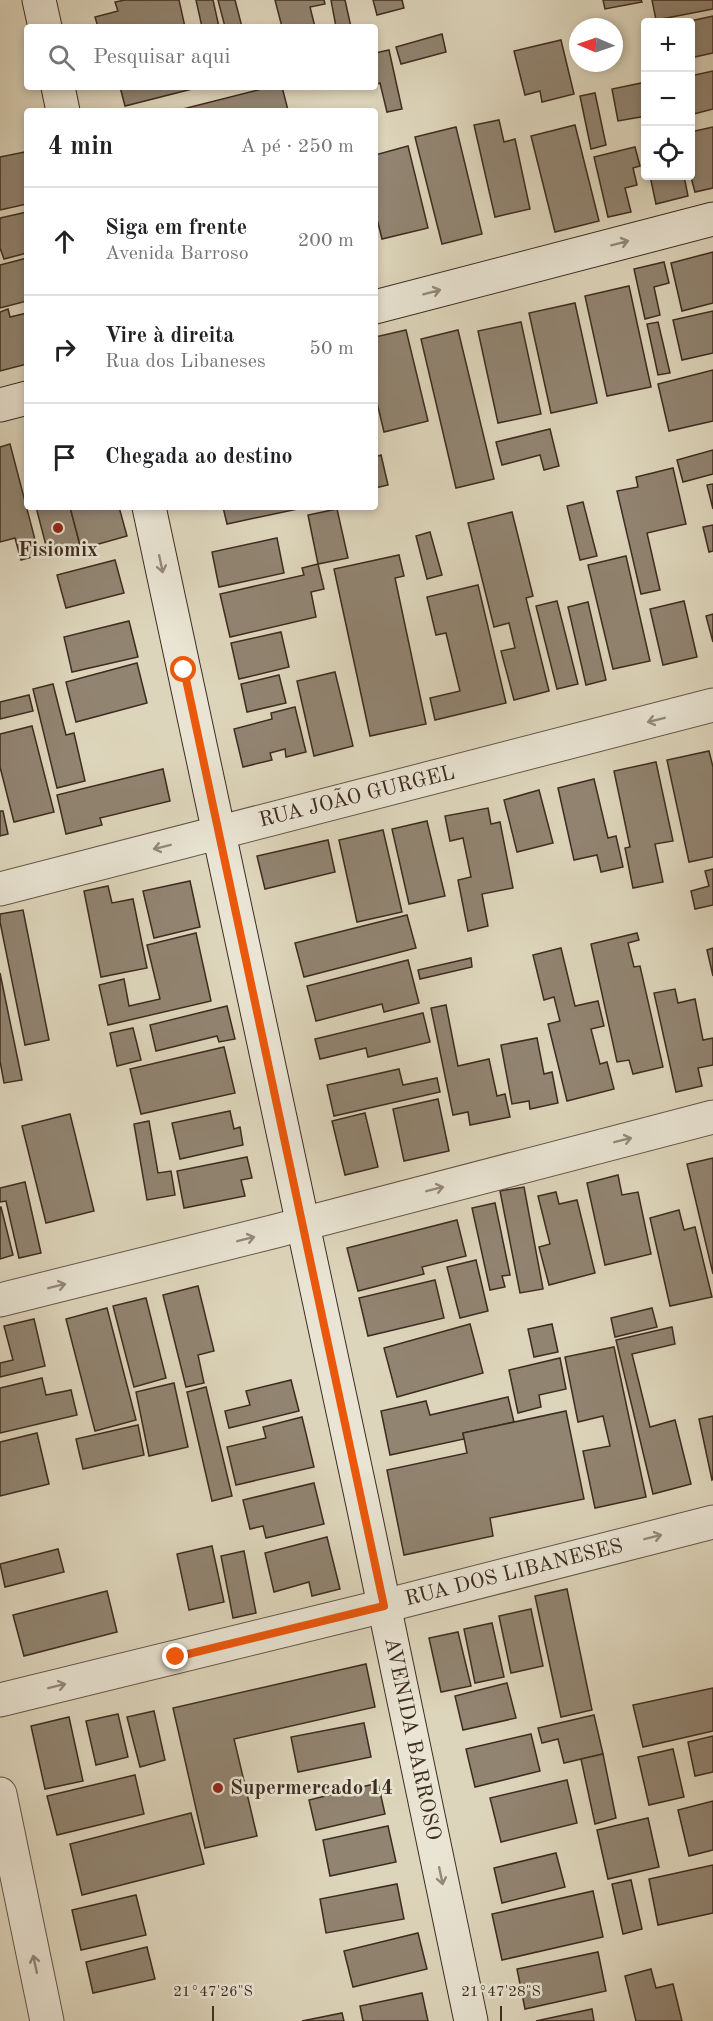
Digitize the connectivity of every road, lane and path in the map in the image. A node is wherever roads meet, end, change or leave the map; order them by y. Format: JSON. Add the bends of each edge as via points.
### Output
{"nodes":[{"id":1,"x":39,"y":0,"type":"edge"},
{"id":2,"x":44,"y":24,"type":"edge"},
{"id":3,"x":59,"y":90,"type":"edge"},
{"id":4,"x":62,"y":108,"type":"edge"},
{"id":5,"x":713,"y":219,"type":"edge"},
{"id":6,"x":378,"y":306,"type":"edge"},
{"id":7,"x":24,"y":399,"type":"edge"},
{"id":8,"x":0,"y":405,"type":"edge"},
{"id":9,"x":150,"y":510,"type":"edge"},
{"id":10,"x":713,"y":705,"type":"edge"},
{"id":11,"x":219,"y":833,"type":"junction"},
{"id":12,"x":0,"y":889,"type":"edge"},
{"id":13,"x":713,"y":1117,"type":"edge"},
{"id":14,"x":303,"y":1223,"type":"junction"},
{"id":15,"x":0,"y":1300,"type":"edge"},
{"id":16,"x":713,"y":1522,"type":"edge"},
{"id":17,"x":384,"y":1606,"type":"junction"},
{"id":18,"x":0,"y":1700,"type":"edge"},
{"id":19,"x":0,"y":1794,"type":"edge"},
{"id":20,"x":47,"y":2021,"type":"edge"},
{"id":21,"x":471,"y":2021,"type":"edge"}],
"edges":[{"from":1,"to":2,"type":"street"},
{"from":3,"to":4,"type":"street"},
{"from":6,"to":5,"type":"street","one_way":true},
{"from":7,"to":8,"type":"street"},
{"from":9,"to":11,"type":"street","name":"AVENIDA BARROSO","one_way":true},
{"from":10,"to":11,"type":"street","name":"RUA JOÃO GURGEL","one_way":true},
{"from":11,"to":12,"type":"street","name":"RUA JOÃO GURGEL","one_way":true},
{"from":11,"to":14,"type":"street","name":"AVENIDA BARROSO"},
{"from":14,"to":13,"type":"street","one_way":true},
{"from":15,"to":14,"type":"street","one_way":true},
{"from":14,"to":17,"type":"street","name":"AVENIDA BARROSO"},
{"from":17,"to":16,"type":"street","name":"RUA DOS LIBANESES","one_way":true},
{"from":18,"to":17,"type":"street","name":"RUA DOS LIBANESES","one_way":true},
{"from":17,"to":21,"type":"street","name":"AVENIDA BARROSO","one_way":true},
{"from":20,"to":19,"type":"street","one_way":true}]}
